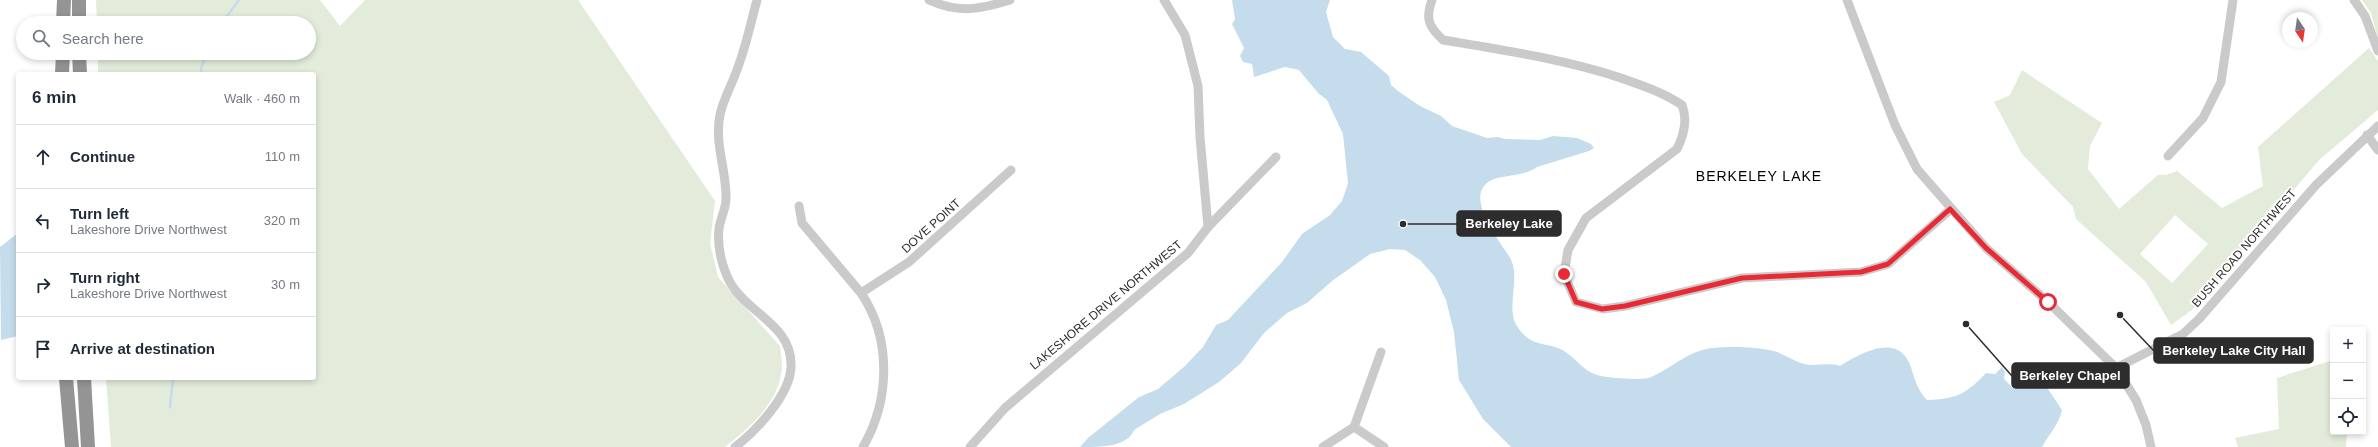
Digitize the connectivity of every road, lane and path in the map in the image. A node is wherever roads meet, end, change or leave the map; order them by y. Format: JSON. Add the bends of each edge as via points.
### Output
{"nodes":[{"id":1,"x":64,"y":0,"type":"edge"},
{"id":2,"x":79,"y":0,"type":"edge"},
{"id":3,"x":756,"y":0,"type":"edge"},
{"id":4,"x":929,"y":0,"type":"edge"},
{"id":5,"x":1010,"y":0,"type":"edge"},
{"id":6,"x":1164,"y":0,"type":"edge"},
{"id":7,"x":1432,"y":0,"type":"edge"},
{"id":8,"x":1847,"y":0,"type":"edge"},
{"id":9,"x":2233,"y":0,"type":"edge"},
{"id":10,"x":2354,"y":0,"type":"edge"},
{"id":11,"x":63,"y":16,"type":"edge"},
{"id":12,"x":79,"y":16,"type":"edge"},
{"id":13,"x":2378,"y":51,"type":"edge"},
{"id":14,"x":63,"y":60,"type":"edge"},
{"id":15,"x":79,"y":60,"type":"edge"},
{"id":16,"x":62,"y":72,"type":"edge"},
{"id":17,"x":80,"y":72,"type":"edge"},
{"id":18,"x":2378,"y":126,"type":"edge"},
{"id":19,"x":2367,"y":135,"type":"junction"},
{"id":20,"x":2378,"y":150,"type":"edge"},
{"id":21,"x":2168,"y":156,"type":"dead end"},
{"id":22,"x":1276,"y":157,"type":"dead end"},
{"id":23,"x":1011,"y":170,"type":"dead end"},
{"id":24,"x":798,"y":206,"type":"dead end"},
{"id":25,"x":1950,"y":209,"type":"junction"},
{"id":26,"x":1208,"y":226,"type":"junction"},
{"id":27,"x":861,"y":293,"type":"junction"},
{"id":28,"x":1381,"y":352,"type":"dead end"},
{"id":29,"x":2116,"y":368,"type":"junction"},
{"id":30,"x":66,"y":380,"type":"edge"},
{"id":31,"x":84,"y":380,"type":"edge"},
{"id":32,"x":1354,"y":427,"type":"junction"},
{"id":33,"x":72,"y":447,"type":"edge"},
{"id":34,"x":88,"y":447,"type":"edge"},
{"id":35,"x":735,"y":447,"type":"edge"},
{"id":36,"x":863,"y":447,"type":"edge"},
{"id":37,"x":970,"y":447,"type":"edge"},
{"id":38,"x":1323,"y":447,"type":"edge"},
{"id":39,"x":1384,"y":447,"type":"edge"},
{"id":40,"x":2151,"y":447,"type":"edge"}],
"edges":[{"from":1,"to":11,"type":"highway"},
{"from":2,"to":12,"type":"highway"},
{"from":3,"to":35,"type":"street","via":[[739,65],[720,115],[719,139],[726,200],[719,229],[720,254],[732,286],[780,332],[789,349],[791,368],[780,398],[752,434]]},
{"from":4,"to":5,"type":"street","via":[[946,7],[981,9]]},
{"from":6,"to":26,"type":"street","via":[[1185,35],[1198,86]]},
{"from":7,"to":25,"type":"street","via":[[1429,7],[1430,23],[1433,31],[1442,40],[1540,56],[1590,68],[1664,93],[1682,105],[1685,118],[1677,149],[1586,218],[1568,250],[1564,274],[1576,302],[1602,309],[1625,306],[1742,278],[1861,272],[1888,264]]},
{"from":8,"to":25,"type":"street","via":[[1895,124],[1917,169]]},
{"from":9,"to":21,"type":"street","via":[[2221,82],[2203,118]]},
{"from":10,"to":13,"type":"street","via":[[2365,16]]},
{"from":14,"to":16,"type":"highway"},
{"from":15,"to":17,"type":"highway"},
{"from":18,"to":19,"type":"street","name":"BUSH ROAD NORTHWEST"},
{"from":19,"to":20,"type":"street"},
{"from":19,"to":29,"type":"street","name":"BUSH ROAD NORTHWEST","via":[[2316,185],[2194,324],[2183,334],[2162,346]]},
{"from":22,"to":26,"type":"street","name":"LAKESHORE DRIVE NORTHWEST"},
{"from":23,"to":27,"type":"street","name":"DOVE POINT","via":[[909,262]]},
{"from":24,"to":27,"type":"street","via":[[802,223]]},
{"from":25,"to":29,"type":"street","via":[[1986,248],[2048,302]]},
{"from":26,"to":37,"type":"street","name":"LAKESHORE DRIVE NORTHWEST","via":[[1188,253],[1005,408]]},
{"from":27,"to":36,"type":"street","via":[[877,323],[884,363],[883,390],[878,413]]},
{"from":28,"to":32,"type":"street"},
{"from":29,"to":40,"type":"street","via":[[2136,400]]},
{"from":30,"to":33,"type":"highway"},
{"from":31,"to":34,"type":"highway"},
{"from":32,"to":38,"type":"street"},
{"from":32,"to":39,"type":"street"}]}
